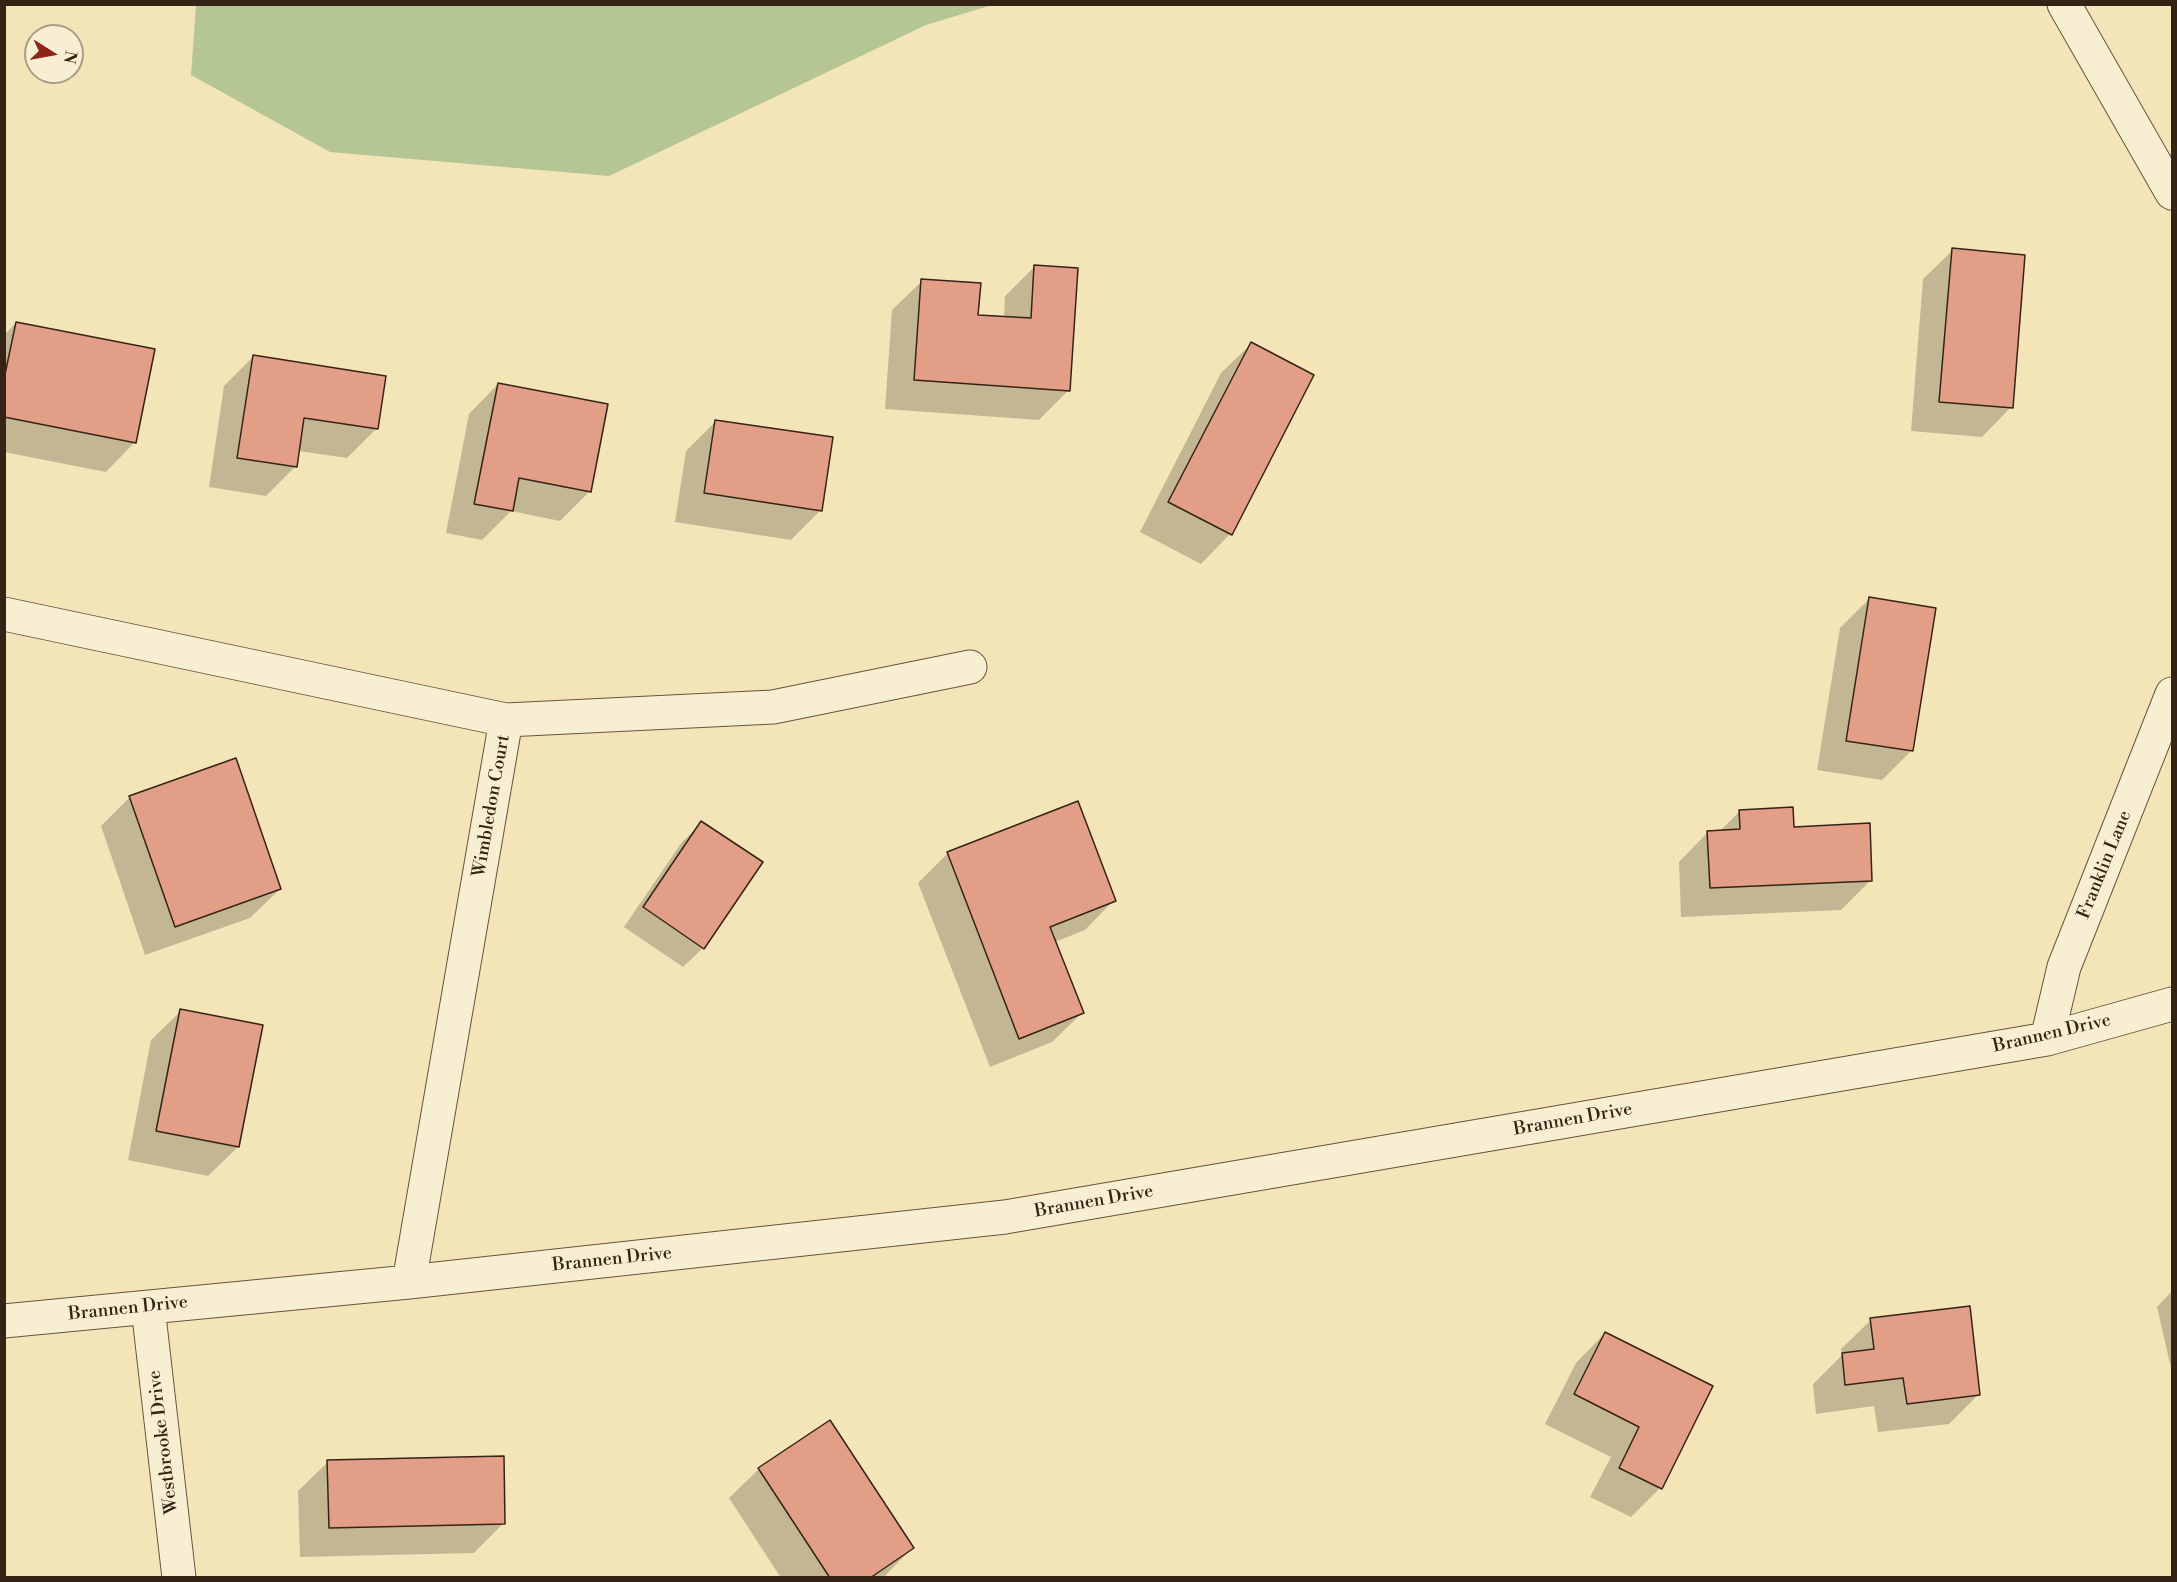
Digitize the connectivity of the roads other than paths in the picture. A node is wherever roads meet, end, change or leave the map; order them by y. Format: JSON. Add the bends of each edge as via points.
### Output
{"nodes":[{"id":1,"x":2064,"y":4,"type":"edge"},
{"id":2,"x":2172,"y":193,"type":"edge"},
{"id":3,"x":4,"y":614,"type":"edge"},
{"id":4,"x":970,"y":667,"type":"dead end"},
{"id":5,"x":2172,"y":694,"type":"edge"},
{"id":6,"x":506,"y":720,"type":"junction"},
{"id":7,"x":2172,"y":1004,"type":"edge"},
{"id":8,"x":2047,"y":1039,"type":"junction"},
{"id":9,"x":409,"y":1282,"type":"junction"},
{"id":10,"x":148,"y":1307,"type":"junction"},
{"id":11,"x":4,"y":1321,"type":"edge"},
{"id":12,"x":179,"y":1578,"type":"edge"}],
"edges":[{"from":1,"to":2,"type":"street"},
{"from":3,"to":6,"type":"street"},
{"from":4,"to":6,"type":"street","name":"Wimbledon Court","via":[[773,707]]},
{"from":5,"to":8,"type":"street","name":"Franklin Lane","via":[[2064,967]]},
{"from":6,"to":9,"type":"street","name":"Wimbledon Court"},
{"from":7,"to":8,"type":"street","name":"Brannen Drive"},
{"from":8,"to":9,"type":"street","name":"Brannen Drive","via":[[1005,1217]]},
{"from":9,"to":10,"type":"street","name":"Brannen Drive"},
{"from":10,"to":11,"type":"street","name":"Brannen Drive"},
{"from":10,"to":12,"type":"street","name":"Westbrooke Drive"}]}
